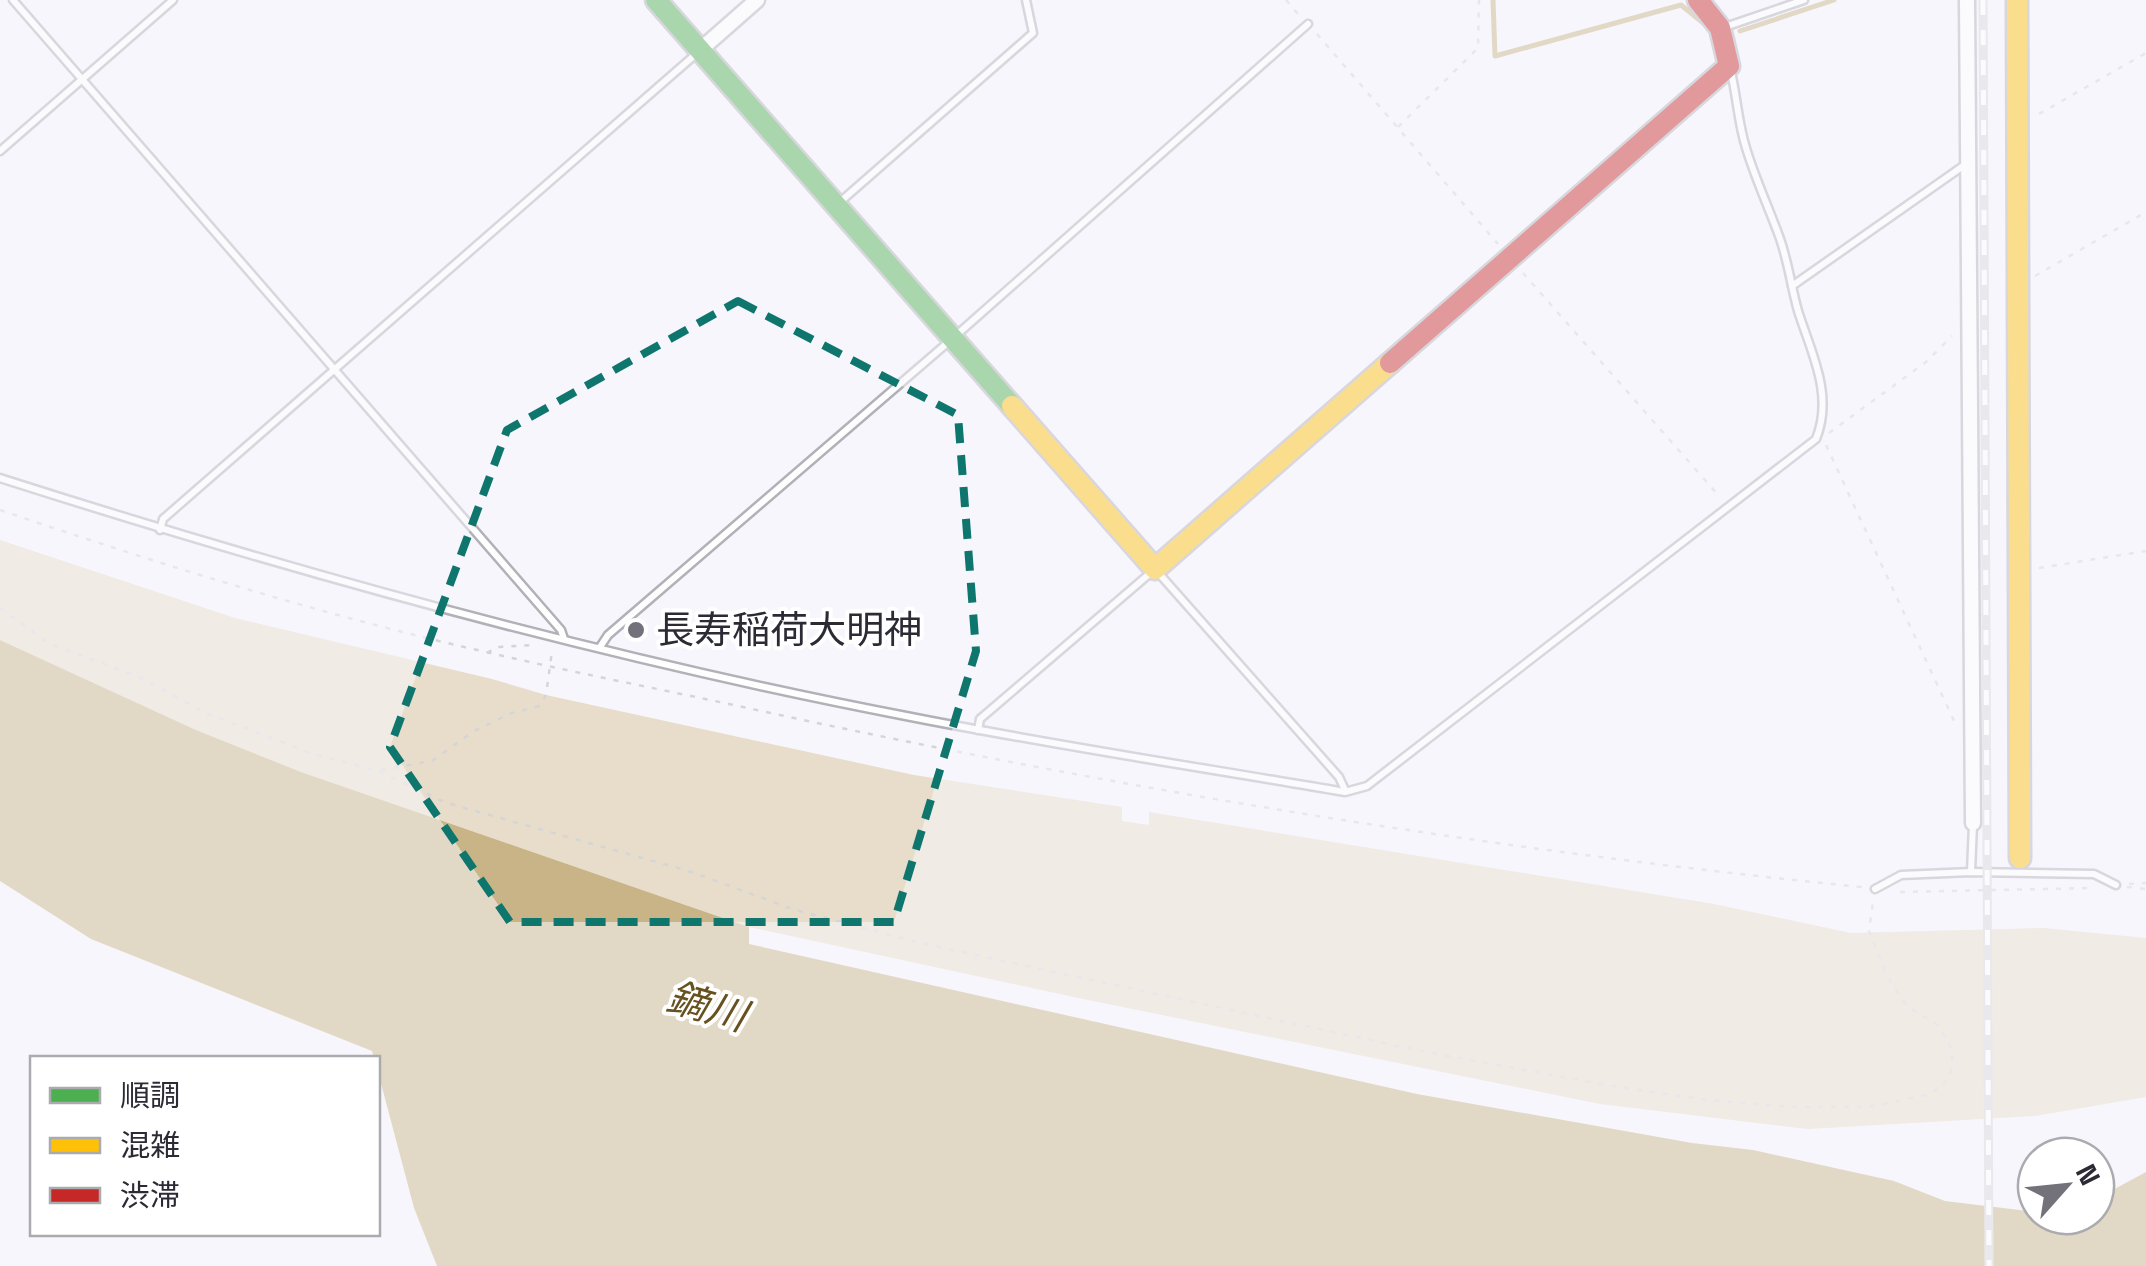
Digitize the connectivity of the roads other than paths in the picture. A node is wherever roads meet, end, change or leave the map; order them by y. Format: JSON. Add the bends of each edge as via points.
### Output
{"nodes":[{"id":1,"x":14,"y":0,"type":"edge"},
{"id":2,"x":174,"y":0,"type":"edge"},
{"id":3,"x":656,"y":0,"type":"edge"},
{"id":4,"x":757,"y":0,"type":"edge"},
{"id":5,"x":1026,"y":0,"type":"edge"},
{"id":6,"x":1698,"y":0,"type":"edge"},
{"id":7,"x":1804,"y":0,"type":"edge"},
{"id":8,"x":1967,"y":0,"type":"edge"},
{"id":9,"x":2017,"y":0,"type":"edge"},
{"id":10,"x":1308,"y":24,"type":"dead end"},
{"id":11,"x":1720,"y":28,"type":"junction"},
{"id":12,"x":700,"y":51,"type":"junction"},
{"id":13,"x":1729,"y":66,"type":"junction"},
{"id":14,"x":81,"y":79,"type":"junction"},
{"id":15,"x":0,"y":152,"type":"edge"},
{"id":16,"x":1967,"y":163,"type":"junction"},
{"id":17,"x":836,"y":206,"type":"junction"},
{"id":18,"x":1792,"y":286,"type":"junction"},
{"id":19,"x":952,"y":339,"type":"junction"},
{"id":20,"x":334,"y":369,"type":"junction"},
{"id":21,"x":0,"y":478,"type":"edge"},
{"id":22,"x":160,"y":530,"type":"junction"},
{"id":23,"x":1156,"y":569,"type":"junction"},
{"id":24,"x":564,"y":639,"type":"junction"},
{"id":25,"x":600,"y":648,"type":"junction"},
{"id":26,"x":978,"y":730,"type":"junction"},
{"id":27,"x":1346,"y":792,"type":"junction"},
{"id":28,"x":1973,"y":823,"type":"joint"},
{"id":29,"x":2020,"y":858,"type":"dead end"},
{"id":30,"x":1972,"y":872,"type":"junction"},
{"id":31,"x":2116,"y":886,"type":"road end"},
{"id":32,"x":1874,"y":888,"type":"road end"}],
"edges":[{"from":1,"to":14,"type":"lane"},
{"from":2,"to":14,"type":"lane"},
{"from":3,"to":12,"type":"street"},
{"from":4,"to":12,"type":"street"},
{"from":5,"to":17,"type":"lane","via":[[1033,33]]},
{"from":6,"to":11,"type":"street"},
{"from":7,"to":11,"type":"lane"},
{"from":8,"to":16,"type":"street"},
{"from":9,"to":29,"type":"street"},
{"from":10,"to":19,"type":"lane"},
{"from":11,"to":13,"type":"street"},
{"from":12,"to":17,"type":"street"},
{"from":12,"to":20,"type":"lane"},
{"from":13,"to":18,"type":"lane","via":[[1740,127]]},
{"from":13,"to":23,"type":"street"},
{"from":14,"to":15,"type":"lane"},
{"from":14,"to":20,"type":"lane"},
{"from":16,"to":18,"type":"lane"},
{"from":16,"to":28,"type":"street"},
{"from":17,"to":19,"type":"street"},
{"from":18,"to":27,"type":"lane","via":[[1820,377],[1818,436],[1367,786]]},
{"from":19,"to":23,"type":"street"},
{"from":19,"to":25,"type":"lane"},
{"from":20,"to":22,"type":"lane","via":[[163,518]]},
{"from":20,"to":24,"type":"lane"},
{"from":21,"to":22,"type":"lane"},
{"from":22,"to":24,"type":"lane"},
{"from":23,"to":26,"type":"lane","via":[[980,719]]},
{"from":23,"to":27,"type":"lane"},
{"from":24,"to":25,"type":"lane"},
{"from":25,"to":26,"type":"lane"},
{"from":26,"to":27,"type":"lane"},
{"from":28,"to":30,"type":"lane"},
{"from":30,"to":31,"type":"lane","via":[[2094,874]]},
{"from":30,"to":32,"type":"lane","via":[[1901,874]]}]}
